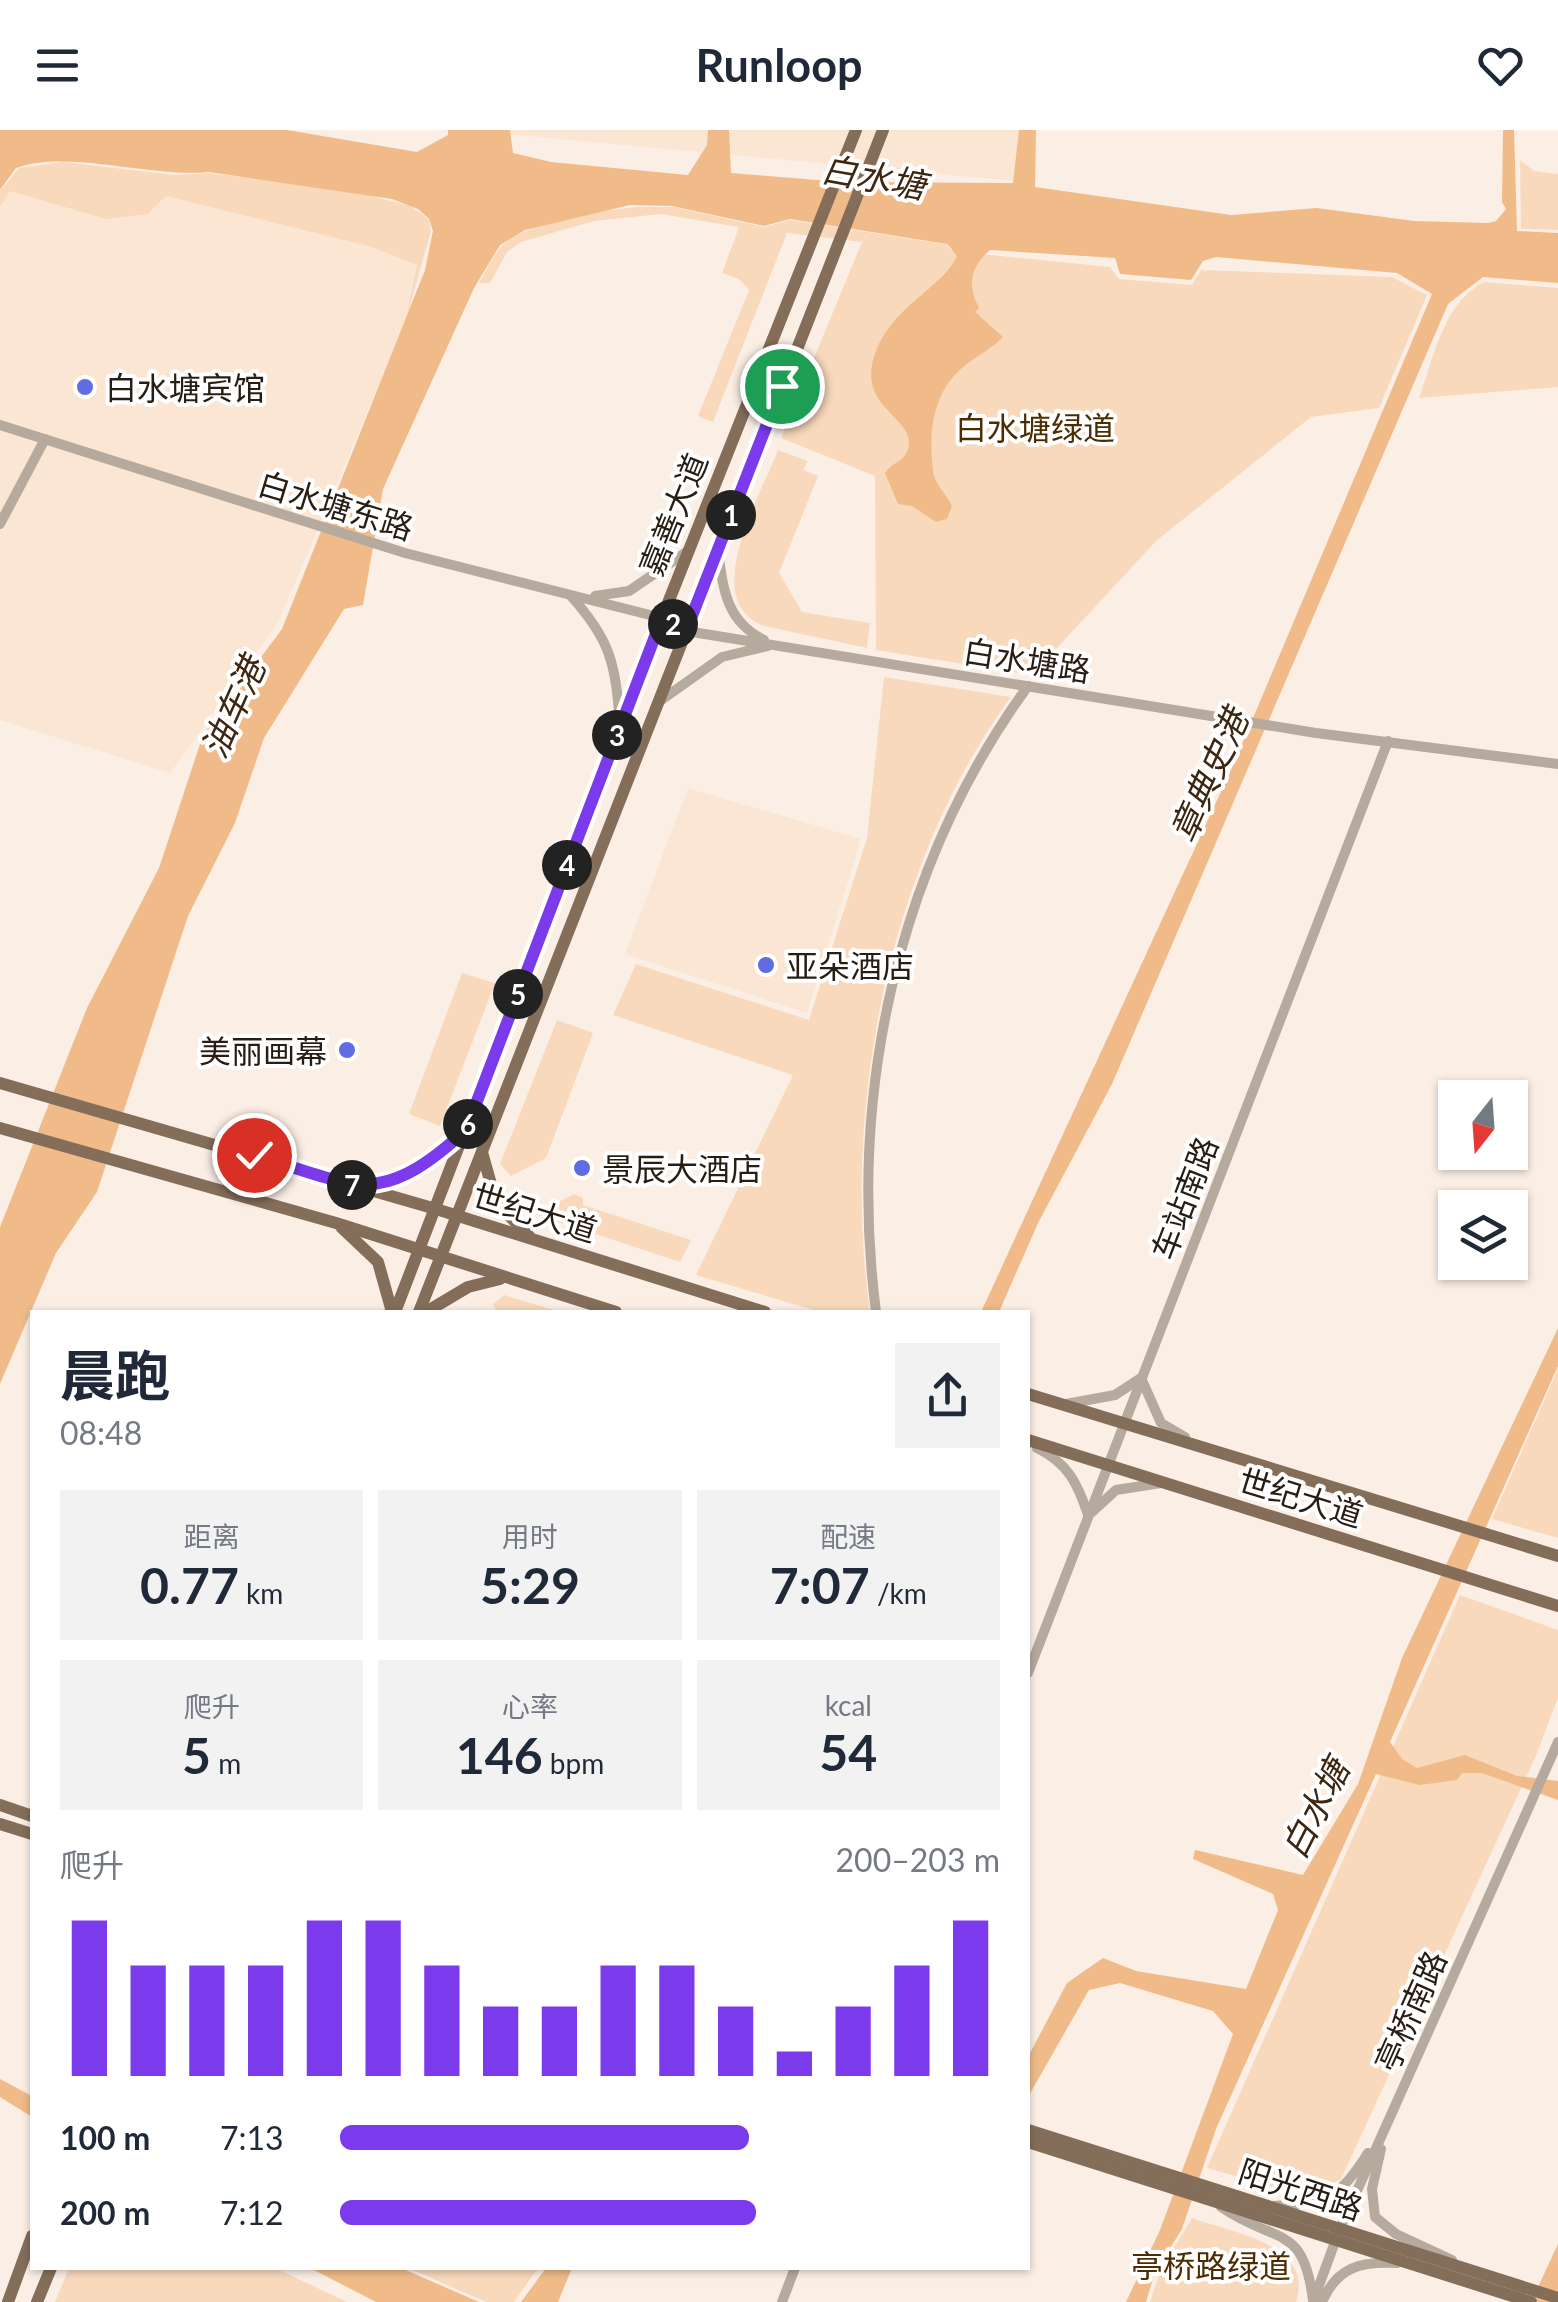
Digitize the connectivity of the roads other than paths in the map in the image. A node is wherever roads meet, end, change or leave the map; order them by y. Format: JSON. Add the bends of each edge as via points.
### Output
{"nodes":[{"id":1,"x":856,"y":130,"type":"edge"},
{"id":2,"x":882,"y":130,"type":"edge"},
{"id":3,"x":0,"y":424,"type":"edge"},
{"id":4,"x":45,"y":438,"type":"junction"},
{"id":5,"x":0,"y":524,"type":"edge"},
{"id":6,"x":718,"y":550,"type":"junction"},
{"id":7,"x":688,"y":551,"type":"junction"},
{"id":8,"x":569,"y":594,"type":"junction"},
{"id":9,"x":662,"y":618,"type":"junction"},
{"id":10,"x":686,"y":631,"type":"junction"},
{"id":11,"x":774,"y":645,"type":"junction"},
{"id":12,"x":1028,"y":686,"type":"junction"},
{"id":13,"x":656,"y":704,"type":"junction"},
{"id":14,"x":620,"y":726,"type":"junction"},
{"id":15,"x":1388,"y":741,"type":"junction"},
{"id":16,"x":1558,"y":764,"type":"edge"},
{"id":17,"x":0,"y":1083,"type":"edge"},
{"id":18,"x":6,"y":1130,"type":"edge"},
{"id":19,"x":466,"y":1130,"type":"junction"},
{"id":20,"x":482,"y":1149,"type":"junction"},
{"id":21,"x":360,"y":1187,"type":"junction"},
{"id":22,"x":436,"y":1209,"type":"junction"},
{"id":23,"x":455,"y":1216,"type":"junction"},
{"id":24,"x":336,"y":1223,"type":"junction"},
{"id":25,"x":535,"y":1241,"type":"junction"},
{"id":26,"x":420,"y":1250,"type":"junction"},
{"id":27,"x":440,"y":1258,"type":"junction"},
{"id":28,"x":504,"y":1278,"type":"junction"},
{"id":29,"x":392,"y":1310,"type":"edge"},
{"id":30,"x":394,"y":1310,"type":"edge"},
{"id":31,"x":423,"y":1310,"type":"edge"},
{"id":32,"x":426,"y":1310,"type":"edge"},
{"id":33,"x":609,"y":1310,"type":"edge"},
{"id":34,"x":759,"y":1310,"type":"edge"},
{"id":35,"x":876,"y":1310,"type":"edge"},
{"id":36,"x":1141,"y":1378,"type":"junction"},
{"id":37,"x":1030,"y":1395,"type":"edge"},
{"id":38,"x":1060,"y":1404,"type":"junction"},
{"id":39,"x":1124,"y":1423,"type":"junction"},
{"id":40,"x":1030,"y":1443,"type":"edge"},
{"id":41,"x":1030,"y":1443,"type":"edge"},
{"id":42,"x":1216,"y":1452,"type":"junction"},
{"id":43,"x":1107,"y":1466,"type":"junction"},
{"id":44,"x":1162,"y":1483,"type":"junction"},
{"id":45,"x":1088,"y":1516,"type":"junction"},
{"id":46,"x":1558,"y":1556,"type":"edge"},
{"id":47,"x":1558,"y":1609,"type":"edge"},
{"id":48,"x":1030,"y":1668,"type":"edge"},
{"id":49,"x":1558,"y":1742,"type":"edge"},
{"id":50,"x":0,"y":1806,"type":"edge"},
{"id":51,"x":30,"y":1815,"type":"edge"},
{"id":52,"x":0,"y":1824,"type":"edge"},
{"id":53,"x":30,"y":1833,"type":"edge"},
{"id":54,"x":1388,"y":2123,"type":"junction"},
{"id":55,"x":1030,"y":2131,"type":"edge"},
{"id":56,"x":1030,"y":2143,"type":"edge"},
{"id":57,"x":1158,"y":2178,"type":"junction"},
{"id":58,"x":1214,"y":2196,"type":"junction"},
{"id":59,"x":1272,"y":2206,"type":"junction"},
{"id":60,"x":1337,"y":2236,"type":"junction"},
{"id":61,"x":30,"y":2242,"type":"edge"},
{"id":62,"x":1406,"y":2263,"type":"junction"},
{"id":63,"x":1465,"y":2269,"type":"junction"},
{"id":64,"x":50,"y":2270,"type":"edge"},
{"id":65,"x":795,"y":2270,"type":"edge"},
{"id":66,"x":1527,"y":2296,"type":"edge"},
{"id":67,"x":1558,"y":2298,"type":"edge"},
{"id":68,"x":8,"y":2302,"type":"edge"},
{"id":69,"x":38,"y":2302,"type":"edge"},
{"id":70,"x":782,"y":2302,"type":"edge"},
{"id":71,"x":1313,"y":2302,"type":"edge"},
{"id":72,"x":1322,"y":2302,"type":"edge"}],
"edges":[{"from":1,"to":7,"type":"main road","name":"嘉善大道"},
{"from":2,"to":6,"type":"main road","name":"嘉善大道"},
{"from":3,"to":4,"type":"street","name":"白水塘东路"},
{"from":4,"to":5,"type":"street"},
{"from":4,"to":8,"type":"street","name":"白水塘东路","via":[[404,553]]},
{"from":6,"to":10,"type":"main road","name":"嘉善大道"},
{"from":6,"to":11,"type":"street","via":[[727,604],[742,629]]},
{"from":7,"to":8,"type":"street","via":[[629,591]]},
{"from":7,"to":9,"type":"main road","name":"嘉善大道"},
{"from":8,"to":9,"type":"street","name":"白水塘东路"},
{"from":8,"to":14,"type":"street","via":[[600,628],[613,657]]},
{"from":9,"to":10,"type":"street","name":"白水塘路"},
{"from":9,"to":14,"type":"main road","name":"嘉善大道"},
{"from":10,"to":11,"type":"street","name":"白水塘路"},
{"from":10,"to":13,"type":"main road","name":"嘉善大道"},
{"from":11,"to":12,"type":"street","name":"白水塘路"},
{"from":11,"to":13,"type":"street","via":[[722,658]]},
{"from":12,"to":15,"type":"street","name":"白水塘路"},
{"from":12,"to":35,"type":"street","via":[[996,730],[925,872],[882,1026],[868,1156]]},
{"from":13,"to":20,"type":"main road","name":"嘉善大道"},
{"from":14,"to":19,"type":"main road","name":"嘉善大道"},
{"from":15,"to":16,"type":"street","name":"白水塘路"},
{"from":15,"to":36,"type":"street","name":"车站南路"},
{"from":17,"to":21,"type":"main road","name":"世纪大道"},
{"from":18,"to":24,"type":"main road"},
{"from":19,"to":21,"type":"main road","via":[[402,1179]]},
{"from":19,"to":22,"type":"main road","name":"嘉善大道"},
{"from":20,"to":23,"type":"main road","name":"嘉善大道"},
{"from":20,"to":25,"type":"main road","via":[[496,1202]]},
{"from":21,"to":22,"type":"main road","name":"世纪大道"},
{"from":22,"to":23,"type":"main road","name":"世纪大道"},
{"from":22,"to":26,"type":"main road","name":"嘉善大道"},
{"from":23,"to":25,"type":"main road","name":"世纪大道"},
{"from":23,"to":27,"type":"main road","name":"嘉善大道"},
{"from":24,"to":26,"type":"main road"},
{"from":24,"to":29,"type":"main road","via":[[378,1262]]},
{"from":25,"to":34,"type":"main road","name":"世纪大道"},
{"from":26,"to":27,"type":"main road"},
{"from":26,"to":30,"type":"main road","name":"嘉善大道"},
{"from":27,"to":28,"type":"main road"},
{"from":27,"to":31,"type":"main road","name":"嘉善大道"},
{"from":28,"to":32,"type":"main road","via":[[468,1286]]},
{"from":28,"to":33,"type":"main road"},
{"from":36,"to":38,"type":"street","via":[[1116,1394]]},
{"from":36,"to":39,"type":"street","name":"车站南路"},
{"from":36,"to":42,"type":"street","via":[[1162,1424]]},
{"from":37,"to":38,"type":"main road","name":"世纪大道"},
{"from":38,"to":39,"type":"main road","name":"世纪大道"},
{"from":39,"to":42,"type":"main road","name":"世纪大道"},
{"from":39,"to":43,"type":"street","name":"车站南路"},
{"from":40,"to":43,"type":"main road","name":"世纪大道"},
{"from":41,"to":45,"type":"street","via":[[1065,1466]]},
{"from":42,"to":46,"type":"main road","name":"世纪大道"},
{"from":43,"to":44,"type":"main road","name":"世纪大道"},
{"from":43,"to":45,"type":"street","name":"车站南路"},
{"from":44,"to":45,"type":"street","via":[[1116,1490]]},
{"from":44,"to":47,"type":"main road","name":"世纪大道"},
{"from":45,"to":48,"type":"street","name":"车站南路"},
{"from":49,"to":54,"type":"street","name":"亭桥南路"},
{"from":50,"to":51,"type":"main road"},
{"from":52,"to":53,"type":"main road"},
{"from":54,"to":59,"type":"street","via":[[1347,2186],[1332,2197]]},
{"from":54,"to":60,"type":"street","name":"亭桥南路"},
{"from":54,"to":63,"type":"street","via":[[1372,2189],[1375,2217]]},
{"from":55,"to":57,"type":"main road","name":"阳光西路"},
{"from":56,"to":57,"type":"main road","name":"阳光西路"},
{"from":57,"to":58,"type":"main road","name":"阳光西路"},
{"from":58,"to":59,"type":"main road","name":"阳光西路"},
{"from":58,"to":60,"type":"main road","name":"阳光西路"},
{"from":58,"to":71,"type":"street","via":[[1244,2222],[1298,2246]]},
{"from":59,"to":60,"type":"main road","name":"阳光西路"},
{"from":60,"to":62,"type":"main road","name":"阳光西路"},
{"from":60,"to":63,"type":"main road","name":"阳光西路"},
{"from":60,"to":71,"type":"street","name":"亭桥南路"},
{"from":61,"to":68,"type":"main road"},
{"from":62,"to":66,"type":"main road","name":"阳光西路"},
{"from":62,"to":72,"type":"street","via":[[1348,2267]]},
{"from":63,"to":66,"type":"main road","name":"阳光西路"},
{"from":64,"to":69,"type":"main road"},
{"from":65,"to":70,"type":"street"},
{"from":66,"to":67,"type":"main road","name":"阳光西路"}]}
